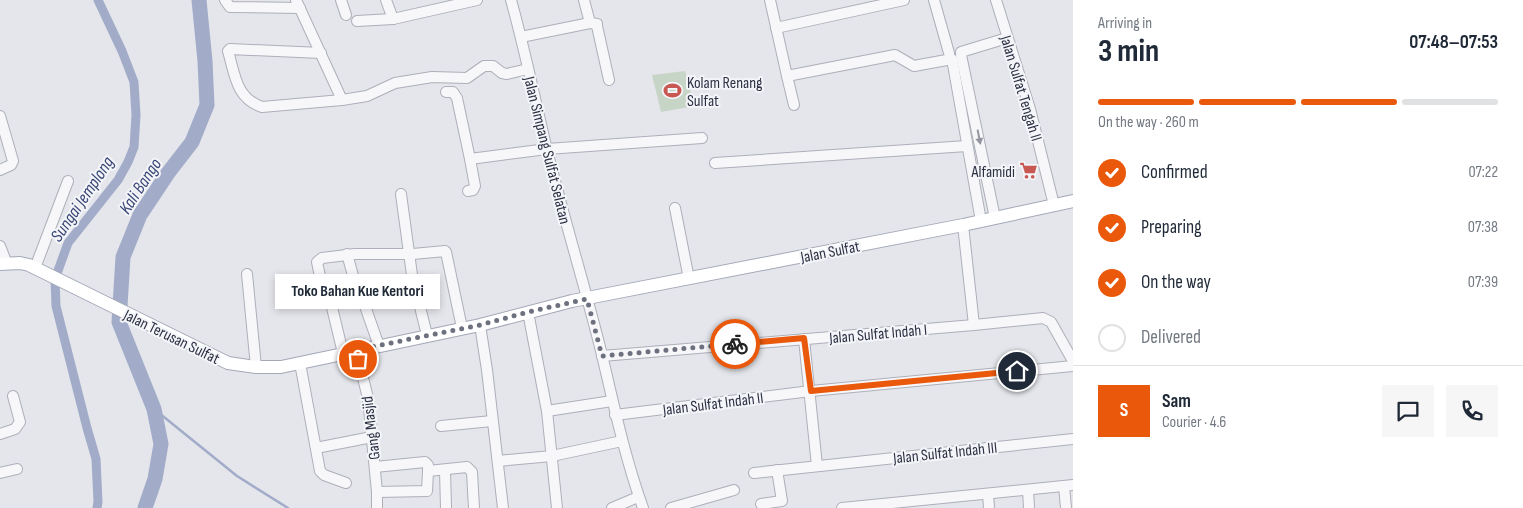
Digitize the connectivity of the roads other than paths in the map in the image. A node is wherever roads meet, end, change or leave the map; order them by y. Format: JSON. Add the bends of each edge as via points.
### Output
{"nodes":[{"id":1,"x":225,"y":0,"type":"edge"},
{"id":2,"x":386,"y":0,"type":"edge"},
{"id":3,"x":477,"y":0,"type":"edge"},
{"id":4,"x":511,"y":0,"type":"edge"},
{"id":5,"x":584,"y":0,"type":"edge"},
{"id":6,"x":770,"y":0,"type":"edge"},
{"id":7,"x":904,"y":0,"type":"edge"},
{"id":8,"x":934,"y":0,"type":"edge"},
{"id":9,"x":996,"y":0,"type":"edge"},
{"id":10,"x":339,"y":1,"type":"edge"},
{"id":11,"x":882,"y":3,"type":"edge"},
{"id":12,"x":298,"y":4,"type":"edge"},
{"id":13,"x":433,"y":5,"type":"edge"},
{"id":14,"x":346,"y":15,"type":"dead end"},
{"id":15,"x":393,"y":19,"type":"junction"},
{"id":16,"x":357,"y":21,"type":"dead end"},
{"id":17,"x":590,"y":23,"type":"junction"},
{"id":18,"x":776,"y":28,"type":"junction"},
{"id":19,"x":521,"y":37,"type":"junction"},
{"id":20,"x":1007,"y":38,"type":"junction"},
{"id":21,"x":321,"y":53,"type":"junction"},
{"id":22,"x":956,"y":55,"type":"junction"},
{"id":23,"x":528,"y":69,"type":"junction"},
{"id":24,"x":787,"y":76,"type":"junction"},
{"id":25,"x":609,"y":80,"type":"dead end"},
{"id":26,"x":446,"y":92,"type":"dead end"},
{"id":27,"x":342,"y":100,"type":"junction"},
{"id":28,"x":794,"y":105,"type":"dead end"},
{"id":29,"x":974,"y":114,"type":"junction"},
{"id":30,"x":0,"y":116,"type":"edge"},
{"id":31,"x":962,"y":116,"type":"junction"},
{"id":32,"x":702,"y":138,"type":"dead end"},
{"id":33,"x":967,"y":146,"type":"junction"},
{"id":34,"x":547,"y":149,"type":"junction"},
{"id":35,"x":470,"y":159,"type":"junction"},
{"id":36,"x":716,"y":163,"type":"dead end"},
{"id":37,"x":0,"y":170,"type":"edge"},
{"id":38,"x":986,"y":178,"type":"junction"},
{"id":39,"x":973,"y":181,"type":"junction"},
{"id":40,"x":68,"y":182,"type":"dead end"},
{"id":41,"x":468,"y":191,"type":"dead end"},
{"id":42,"x":401,"y":194,"type":"dead end"},
{"id":43,"x":1073,"y":201,"type":"edge"},
{"id":44,"x":1054,"y":205,"type":"junction"},
{"id":45,"x":675,"y":208,"type":"dead end"},
{"id":46,"x":995,"y":218,"type":"junction"},
{"id":47,"x":981,"y":221,"type":"junction"},
{"id":48,"x":963,"y":225,"type":"junction"},
{"id":49,"x":0,"y":246,"type":"edge"},
{"id":50,"x":347,"y":254,"type":"junction"},
{"id":51,"x":410,"y":254,"type":"junction"},
{"id":52,"x":4,"y":264,"type":"edge"},
{"id":53,"x":40,"y":271,"type":"junction"},
{"id":54,"x":247,"y":274,"type":"dead end"},
{"id":55,"x":689,"y":279,"type":"junction"},
{"id":56,"x":587,"y":299,"type":"junction"},
{"id":57,"x":528,"y":312,"type":"junction"},
{"id":58,"x":480,"y":325,"type":"junction"},
{"id":59,"x":974,"y":325,"type":"junction"},
{"id":60,"x":462,"y":328,"type":"junction"},
{"id":61,"x":427,"y":335,"type":"junction"},
{"id":62,"x":804,"y":338,"type":"junction"},
{"id":63,"x":379,"y":346,"type":"junction"},
{"id":64,"x":350,"y":351,"type":"junction"},
{"id":65,"x":602,"y":356,"type":"junction"},
{"id":66,"x":1073,"y":361,"type":"edge"},
{"id":67,"x":300,"y":363,"type":"junction"},
{"id":68,"x":1073,"y":366,"type":"edge"},
{"id":69,"x":256,"y":367,"type":"junction"},
{"id":70,"x":811,"y":391,"type":"junction"},
{"id":71,"x":13,"y":396,"type":"dead end"},
{"id":72,"x":612,"y":401,"type":"junction"},
{"id":73,"x":547,"y":411,"type":"junction"},
{"id":74,"x":615,"y":415,"type":"junction"},
{"id":75,"x":492,"y":421,"type":"junction"},
{"id":76,"x":441,"y":426,"type":"dead end"},
{"id":77,"x":0,"y":434,"type":"edge"},
{"id":78,"x":372,"y":437,"type":"junction"},
{"id":79,"x":1073,"y":439,"type":"edge"},
{"id":80,"x":622,"y":441,"type":"junction"},
{"id":81,"x":316,"y":448,"type":"junction"},
{"id":82,"x":552,"y":456,"type":"junction"},
{"id":83,"x":498,"y":460,"type":"junction"},
{"id":84,"x":817,"y":466,"type":"junction"},
{"id":85,"x":375,"y":467,"type":"junction"},
{"id":86,"x":17,"y":468,"type":"dead end"},
{"id":87,"x":445,"y":470,"type":"junction"},
{"id":88,"x":777,"y":470,"type":"junction"},
{"id":89,"x":428,"y":471,"type":"junction"},
{"id":90,"x":0,"y":473,"type":"edge"},
{"id":91,"x":754,"y":473,"type":"dead end"},
{"id":92,"x":346,"y":483,"type":"dead end"},
{"id":93,"x":1068,"y":486,"type":"edge"},
{"id":94,"x":734,"y":490,"type":"dead end"},
{"id":95,"x":1028,"y":490,"type":"junction"},
{"id":96,"x":377,"y":492,"type":"junction"},
{"id":97,"x":988,"y":494,"type":"junction"},
{"id":98,"x":638,"y":496,"type":"junction"},
{"id":99,"x":949,"y":503,"type":"edge"},
{"id":100,"x":761,"y":504,"type":"dead end"},
{"id":101,"x":907,"y":505,"type":"edge"},
{"id":102,"x":866,"y":507,"type":"edge"},
{"id":103,"x":377,"y":508,"type":"edge"},
{"id":104,"x":446,"y":508,"type":"edge"},
{"id":105,"x":474,"y":508,"type":"edge"},
{"id":106,"x":503,"y":508,"type":"edge"},
{"id":107,"x":557,"y":508,"type":"edge"},
{"id":108,"x":612,"y":508,"type":"edge"},
{"id":109,"x":642,"y":508,"type":"edge"},
{"id":110,"x":671,"y":508,"type":"edge"},
{"id":111,"x":842,"y":508,"type":"edge"},
{"id":112,"x":990,"y":508,"type":"edge"},
{"id":113,"x":1029,"y":508,"type":"edge"},
{"id":114,"x":1066,"y":508,"type":"edge"}],
"edges":[{"from":1,"to":12,"type":"street","via":[[230,6]]},
{"from":2,"to":15,"type":"street"},
{"from":3,"to":13,"type":"street"},
{"from":4,"to":19,"type":"street","name":"Jalan Simpang Sulfat Selatan"},
{"from":5,"to":17,"type":"street"},
{"from":6,"to":18,"type":"street"},
{"from":7,"to":11,"type":"street"},
{"from":8,"to":22,"type":"street"},
{"from":9,"to":20,"type":"street","name":"Jalan Sulfat Tengah II"},
{"from":10,"to":14,"type":"street"},
{"from":11,"to":18,"type":"street"},
{"from":12,"to":21,"type":"street"},
{"from":13,"to":15,"type":"street"},
{"from":15,"to":16,"type":"street"},
{"from":17,"to":19,"type":"street"},
{"from":17,"to":25,"type":"street","via":[[598,26]]},
{"from":18,"to":24,"type":"street"},
{"from":19,"to":23,"type":"street","name":"Jalan Simpang Sulfat Selatan"},
{"from":20,"to":22,"type":"street"},
{"from":20,"to":44,"type":"street","name":"Jalan Sulfat Tengah II","via":[[1030,109]]},
{"from":21,"to":27,"type":"street"},
{"from":21,"to":27,"type":"street","via":[[228,51],[242,93],[254,104],[262,107]]},
{"from":22,"to":24,"type":"street","via":[[914,66],[895,55]]},
{"from":22,"to":29,"type":"street"},
{"from":22,"to":31,"type":"street"},
{"from":23,"to":27,"type":"street","via":[[508,74],[493,66],[484,66],[467,78],[432,77],[395,83],[367,96]]},
{"from":23,"to":34,"type":"street","name":"Jalan Simpang Sulfat Selatan"},
{"from":24,"to":28,"type":"street"},
{"from":26,"to":35,"type":"street","via":[[453,92],[457,98]]},
{"from":29,"to":31,"type":"street"},
{"from":29,"to":38,"type":"street","one_way":true},
{"from":30,"to":37,"type":"street","via":[[13,160],[11,165]]},
{"from":31,"to":33,"type":"street"},
{"from":32,"to":34,"type":"street"},
{"from":33,"to":36,"type":"street"},
{"from":33,"to":39,"type":"street"},
{"from":34,"to":35,"type":"street"},
{"from":34,"to":56,"type":"street","name":"Jalan Simpang Sulfat Selatan"},
{"from":35,"to":41,"type":"street","via":[[475,186],[474,190]]},
{"from":38,"to":39,"type":"street"},
{"from":38,"to":46,"type":"street"},
{"from":39,"to":47,"type":"street"},
{"from":40,"to":53,"type":"street"},
{"from":42,"to":51,"type":"street"},
{"from":43,"to":44,"type":"main road","name":"Jalan Sulfat"},
{"from":44,"to":46,"type":"main road","name":"Jalan Sulfat"},
{"from":45,"to":55,"type":"street"},
{"from":46,"to":47,"type":"main road","name":"Jalan Sulfat"},
{"from":47,"to":48,"type":"main road","name":"Jalan Sulfat"},
{"from":48,"to":55,"type":"main road","name":"Jalan Sulfat"},
{"from":48,"to":59,"type":"street"},
{"from":49,"to":52,"type":"street"},
{"from":50,"to":51,"type":"street"},
{"from":50,"to":63,"type":"street"},
{"from":50,"to":64,"type":"street","name":"Gang Masjid","via":[[322,258],[318,262],[322,286],[328,291]]},
{"from":51,"to":60,"type":"street","via":[[446,252]]},
{"from":51,"to":61,"type":"street"},
{"from":52,"to":53,"type":"main road","name":"Jalan Terusan Sulfat","via":[[20,263]]},
{"from":53,"to":69,"type":"main road","name":"Jalan Terusan Sulfat","via":[[228,363]]},
{"from":54,"to":69,"type":"street"},
{"from":55,"to":56,"type":"main road","name":"Jalan Sulfat"},
{"from":56,"to":57,"type":"main road","name":"Jalan Terusan Sulfat"},
{"from":56,"to":65,"type":"street","name":"Jalan Simpang Sulfat Selatan"},
{"from":57,"to":58,"type":"main road","name":"Jalan Terusan Sulfat"},
{"from":57,"to":73,"type":"street"},
{"from":58,"to":60,"type":"main road","name":"Jalan Terusan Sulfat"},
{"from":58,"to":75,"type":"street"},
{"from":59,"to":62,"type":"street","name":"Jalan Sulfat Indah I"},
{"from":59,"to":66,"type":"street","via":[[1048,319]]},
{"from":60,"to":61,"type":"main road","name":"Jalan Terusan Sulfat"},
{"from":61,"to":63,"type":"main road","name":"Jalan Terusan Sulfat"},
{"from":62,"to":65,"type":"street","name":"Jalan Sulfat Indah I"},
{"from":62,"to":70,"type":"street"},
{"from":63,"to":64,"type":"main road","name":"Jalan Terusan Sulfat"},
{"from":64,"to":67,"type":"main road","name":"Jalan Terusan Sulfat"},
{"from":64,"to":78,"type":"street","name":"Gang Masjid","via":[[368,398]]},
{"from":65,"to":72,"type":"street","name":"Jalan Simpang Sulfat Selatan"},
{"from":67,"to":69,"type":"main road","name":"Jalan Terusan Sulfat"},
{"from":67,"to":81,"type":"street"},
{"from":68,"to":70,"type":"street","name":"Jalan Sulfat Indah II"},
{"from":70,"to":74,"type":"street","name":"Jalan Sulfat Indah II"},
{"from":70,"to":84,"type":"street"},
{"from":71,"to":77,"type":"street","via":[[20,422],[14,429]]},
{"from":72,"to":73,"type":"street"},
{"from":72,"to":74,"type":"street","name":"Jalan Simpang Sulfat Selatan"},
{"from":73,"to":82,"type":"street"},
{"from":74,"to":80,"type":"street","name":"Jalan Simpang Sulfat Selatan"},
{"from":75,"to":76,"type":"street"},
{"from":75,"to":83,"type":"street"},
{"from":78,"to":81,"type":"street"},
{"from":78,"to":85,"type":"street","name":"Gang Masjid"},
{"from":79,"to":84,"type":"street","name":"Jalan Sulfat Indah III"},
{"from":80,"to":82,"type":"street"},
{"from":80,"to":98,"type":"street","name":"Jalan Simpang Sulfat Selatan"},
{"from":81,"to":92,"type":"street","via":[[321,473]]},
{"from":82,"to":83,"type":"street"},
{"from":82,"to":107,"type":"street"},
{"from":83,"to":106,"type":"street"},
{"from":84,"to":88,"type":"street","name":"Jalan Sulfat Indah III"},
{"from":85,"to":89,"type":"street","via":[[425,462]]},
{"from":85,"to":96,"type":"street","name":"Gang Masjid"},
{"from":86,"to":90,"type":"street"},
{"from":87,"to":89,"type":"street"},
{"from":87,"to":104,"type":"street"},
{"from":87,"to":105,"type":"street","via":[[470,469]]},
{"from":88,"to":91,"type":"street","name":"Jalan Sulfat Indah III"},
{"from":88,"to":100,"type":"street","via":[[787,501]]},
{"from":89,"to":96,"type":"street","via":[[427,491]]},
{"from":93,"to":95,"type":"street"},
{"from":93,"to":114,"type":"street"},
{"from":94,"to":110,"type":"street"},
{"from":95,"to":97,"type":"street"},
{"from":95,"to":113,"type":"street"},
{"from":96,"to":103,"type":"street","name":"Gang Masjid"},
{"from":97,"to":99,"type":"street"},
{"from":97,"to":112,"type":"street"},
{"from":98,"to":108,"type":"street"},
{"from":98,"to":109,"type":"street","name":"Jalan Simpang Sulfat Selatan"},
{"from":99,"to":101,"type":"street"},
{"from":101,"to":102,"type":"street"},
{"from":102,"to":111,"type":"street"}]}
